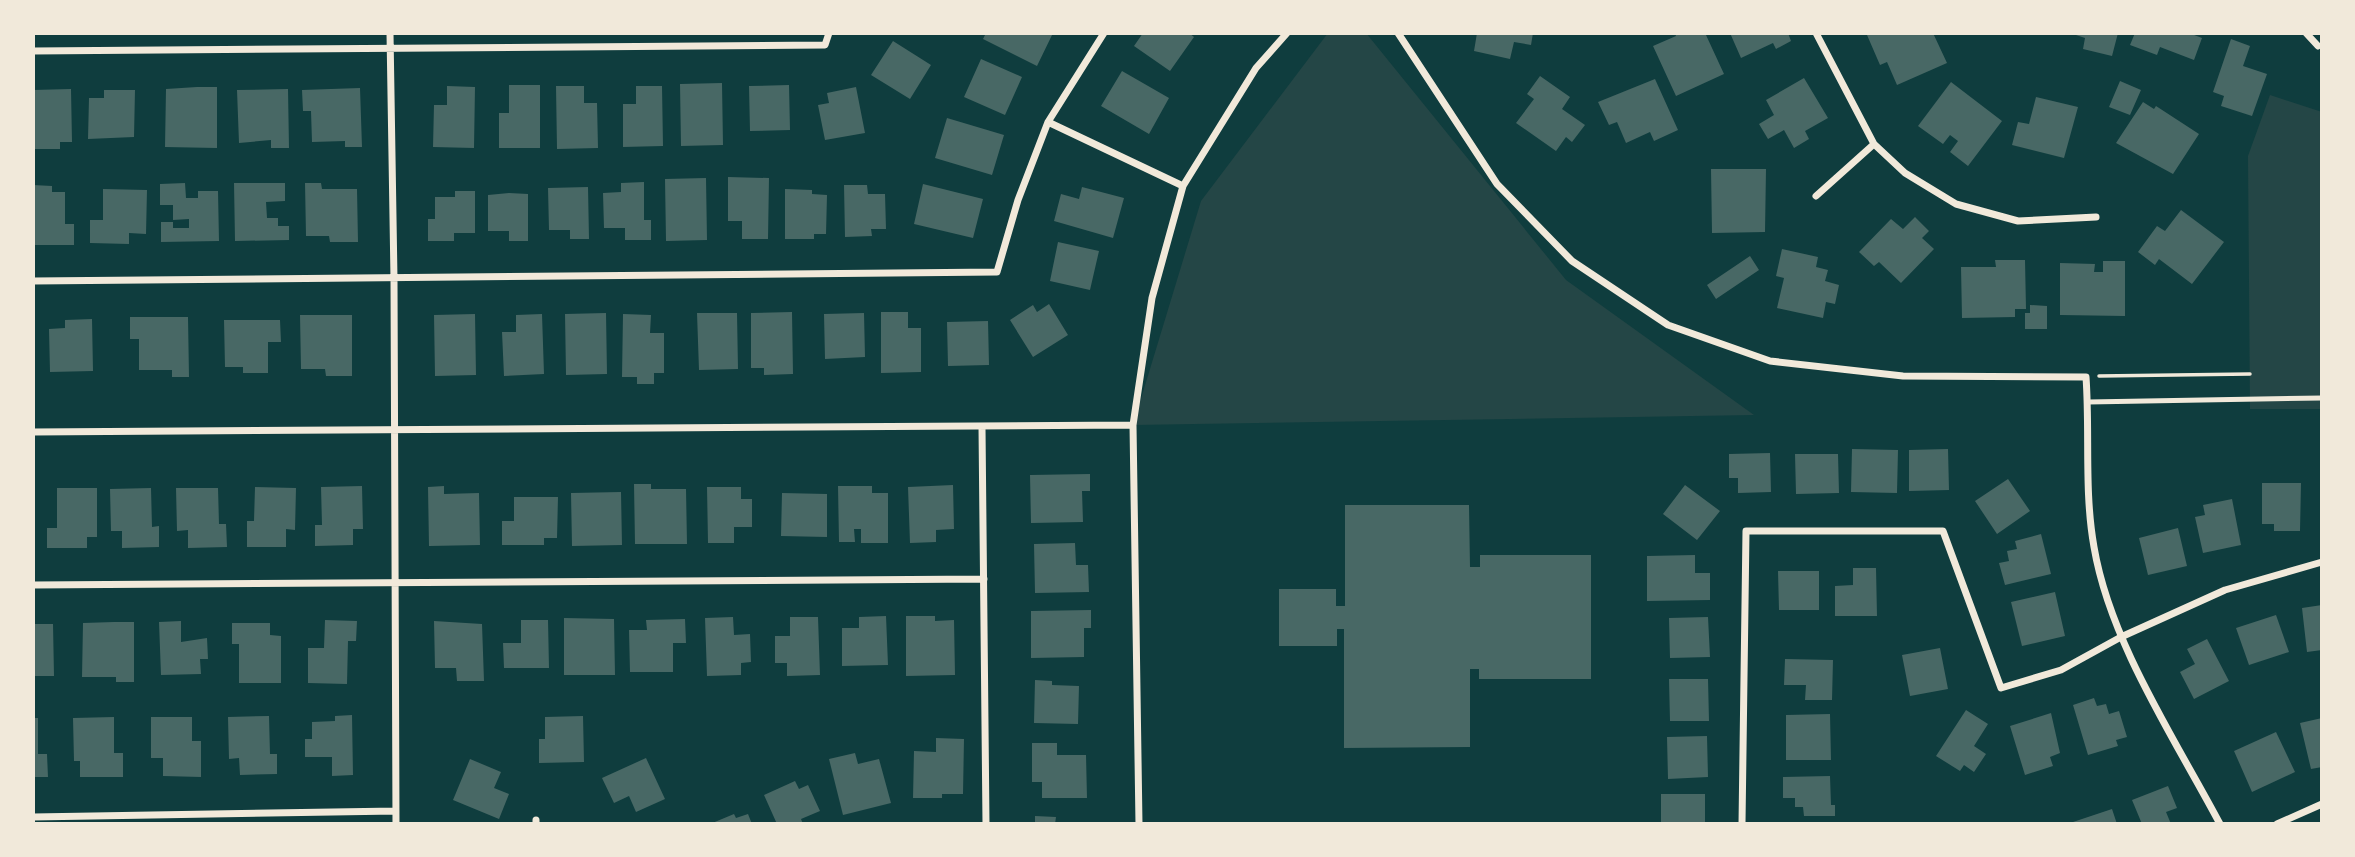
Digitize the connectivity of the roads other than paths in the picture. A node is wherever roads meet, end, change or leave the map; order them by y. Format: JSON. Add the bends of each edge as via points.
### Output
{"nodes":[{"id":1,"x":390,"y":33,"type":"edge"},
{"id":2,"x":830,"y":33,"type":"edge"},
{"id":3,"x":1104,"y":33,"type":"edge"},
{"id":4,"x":1287,"y":33,"type":"edge"},
{"id":5,"x":1398,"y":33,"type":"edge"},
{"id":6,"x":1816,"y":33,"type":"edge"},
{"id":7,"x":2306,"y":33,"type":"edge"},
{"id":8,"x":2318,"y":46,"type":"dead end"},
{"id":9,"x":390,"y":49,"type":"junction"},
{"id":10,"x":33,"y":51,"type":"edge"},
{"id":11,"x":1048,"y":122,"type":"junction"},
{"id":12,"x":1874,"y":144,"type":"junction"},
{"id":13,"x":1183,"y":186,"type":"junction"},
{"id":14,"x":1816,"y":196,"type":"dead end"},
{"id":15,"x":2096,"y":217,"type":"dead end"},
{"id":16,"x":394,"y":279,"type":"junction"},
{"id":17,"x":33,"y":281,"type":"edge"},
{"id":18,"x":2322,"y":398,"type":"edge"},
{"id":19,"x":2088,"y":401,"type":"junction"},
{"id":20,"x":1133,"y":425,"type":"junction"},
{"id":21,"x":982,"y":427,"type":"junction"},
{"id":22,"x":33,"y":432,"type":"edge"},
{"id":23,"x":395,"y":432,"type":"junction"},
{"id":24,"x":2322,"y":562,"type":"edge"},
{"id":25,"x":985,"y":579,"type":"junction"},
{"id":26,"x":396,"y":583,"type":"junction"},
{"id":27,"x":33,"y":585,"type":"edge"},
{"id":28,"x":2120,"y":637,"type":"junction"},
{"id":29,"x":2322,"y":804,"type":"edge"},
{"id":30,"x":396,"y":811,"type":"junction"},
{"id":31,"x":33,"y":817,"type":"edge"},
{"id":32,"x":396,"y":824,"type":"edge"},
{"id":33,"x":986,"y":824,"type":"edge"},
{"id":34,"x":1139,"y":824,"type":"edge"},
{"id":35,"x":1742,"y":824,"type":"edge"},
{"id":36,"x":2220,"y":824,"type":"edge"},
{"id":37,"x":2277,"y":824,"type":"edge"}],
"edges":[{"from":1,"to":9,"type":"street"},
{"from":2,"to":9,"type":"street","via":[[825,45]]},
{"from":3,"to":11,"type":"street"},
{"from":4,"to":13,"type":"street","via":[[1256,68]]},
{"from":5,"to":19,"type":"street","via":[[1497,184],[1572,261],[1668,325],[1770,360],[1903,376],[2086,377]]},
{"from":6,"to":12,"type":"street"},
{"from":7,"to":8,"type":"street"},
{"from":9,"to":10,"type":"street"},
{"from":9,"to":16,"type":"street"},
{"from":11,"to":13,"type":"street"},
{"from":11,"to":16,"type":"street","via":[[997,272]]},
{"from":12,"to":14,"type":"street"},
{"from":12,"to":15,"type":"street","via":[[1905,173],[1956,204],[2018,221]]},
{"from":13,"to":20,"type":"street","via":[[1152,298]]},
{"from":16,"to":17,"type":"street"},
{"from":16,"to":23,"type":"street"},
{"from":18,"to":19,"type":"lane"},
{"from":19,"to":28,"type":"street","via":[[2087,491],[2094,548]]},
{"from":20,"to":21,"type":"street"},
{"from":20,"to":34,"type":"street"},
{"from":21,"to":23,"type":"street"},
{"from":21,"to":25,"type":"street"},
{"from":22,"to":23,"type":"street"},
{"from":23,"to":26,"type":"street"},
{"from":24,"to":28,"type":"street","via":[[2225,590]]},
{"from":25,"to":26,"type":"street"},
{"from":25,"to":33,"type":"street"},
{"from":26,"to":27,"type":"street"},
{"from":26,"to":30,"type":"street"},
{"from":28,"to":35,"type":"street","via":[[2060,670],[2001,688],[1943,531],[1746,531]]},
{"from":28,"to":36,"type":"street"},
{"from":29,"to":37,"type":"street"},
{"from":30,"to":31,"type":"street"},
{"from":30,"to":32,"type":"street"}]}
